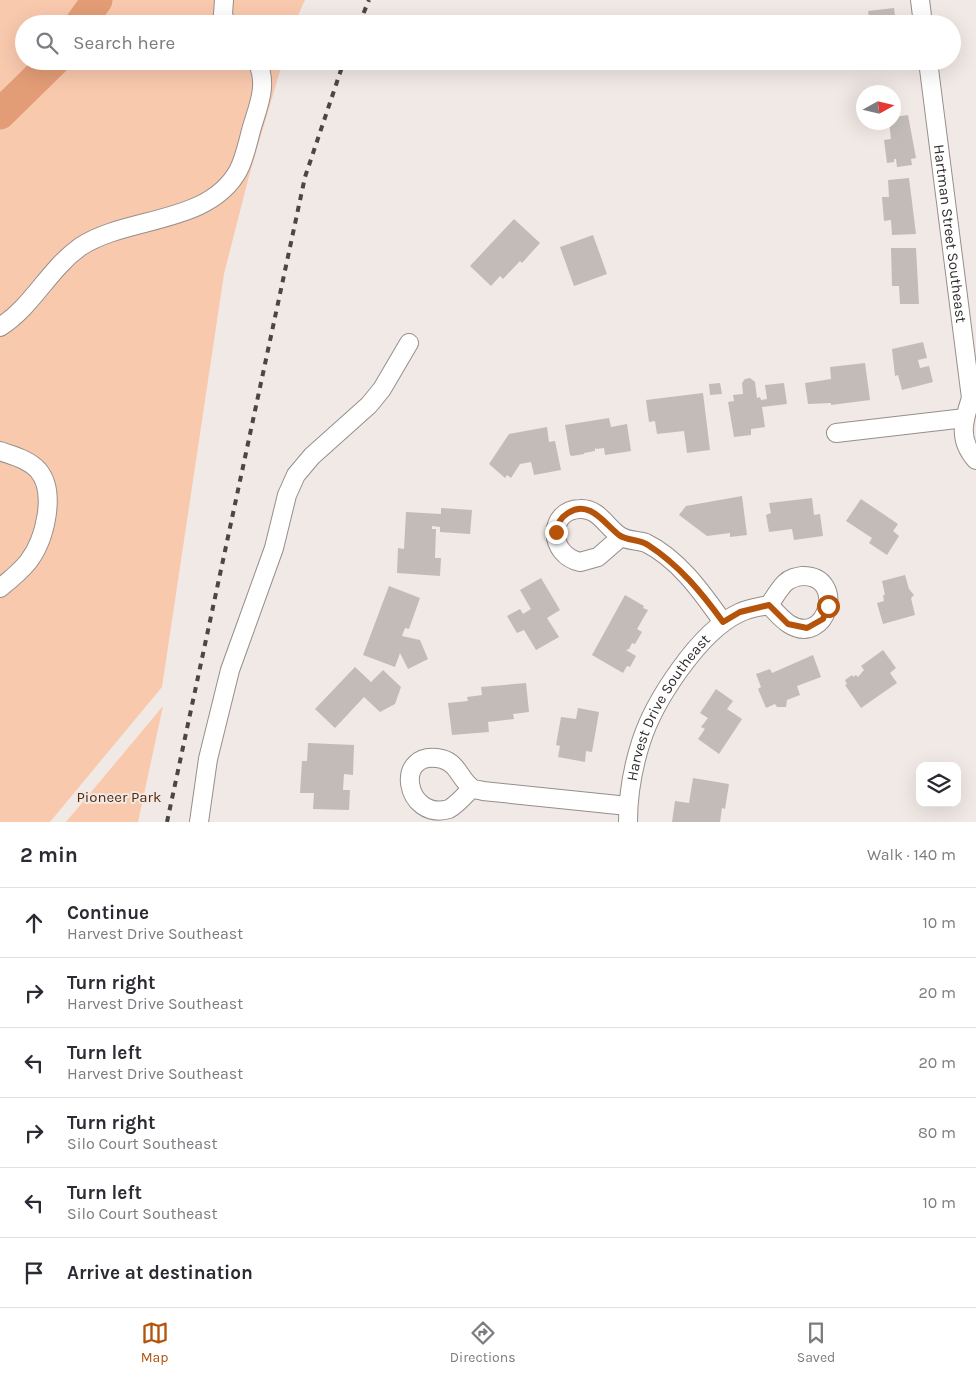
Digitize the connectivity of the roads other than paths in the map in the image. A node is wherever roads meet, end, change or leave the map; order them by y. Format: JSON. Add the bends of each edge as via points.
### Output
{"nodes":[{"id":1,"x":224,"y":0,"type":"edge"},
{"id":2,"x":920,"y":0,"type":"edge"},
{"id":3,"x":222,"y":15,"type":"edge"},
{"id":4,"x":922,"y":15,"type":"edge"},
{"id":5,"x":261,"y":70,"type":"edge"},
{"id":6,"x":929,"y":70,"type":"edge"},
{"id":7,"x":0,"y":327,"type":"edge"},
{"id":8,"x":409,"y":343,"type":"dead end"},
{"id":9,"x":965,"y":418,"type":"junction"},
{"id":10,"x":836,"y":433,"type":"dead end"},
{"id":11,"x":0,"y":451,"type":"edge"},
{"id":12,"x":976,"y":460,"type":"edge"},
{"id":13,"x":621,"y":537,"type":"dead end"},
{"id":14,"x":0,"y":588,"type":"edge"},
{"id":15,"x":769,"y":605,"type":"dead end"},
{"id":16,"x":723,"y":622,"type":"junction"},
{"id":17,"x":472,"y":788,"type":"dead end"},
{"id":18,"x":628,"y":814,"type":"edge"},
{"id":19,"x":199,"y":822,"type":"edge"}],
"edges":[{"from":1,"to":3,"type":"street"},
{"from":2,"to":4,"type":"street"},
{"from":5,"to":7,"type":"street","via":[[262,97],[238,171],[229,183],[200,206],[186,212],[134,226],[82,246],[48,276],[24,308]]},
{"from":6,"to":9,"type":"street","name":"Hartman Street Southeast","via":[[971,398]]},
{"from":8,"to":19,"type":"street","via":[[369,405],[312,456],[296,475],[287,496],[274,548],[230,670],[208,759]]},
{"from":9,"to":10,"type":"street"},
{"from":9,"to":12,"type":"street","name":"Hartman Street Southeast","via":[[963,435],[967,450]]},
{"from":11,"to":14,"type":"street","via":[[37,468],[46,486],[47,503],[35,551],[16,575]]},
{"from":13,"to":16,"type":"street","via":[[646,543],[670,561],[701,592]]},
{"from":15,"to":16,"type":"street","name":"Harvest Drive Southeast","via":[[740,612]]},
{"from":16,"to":18,"type":"street","name":"Harvest Drive Southeast","via":[[684,662],[657,706],[641,742]]},
{"from":17,"to":18,"type":"street"}]}
